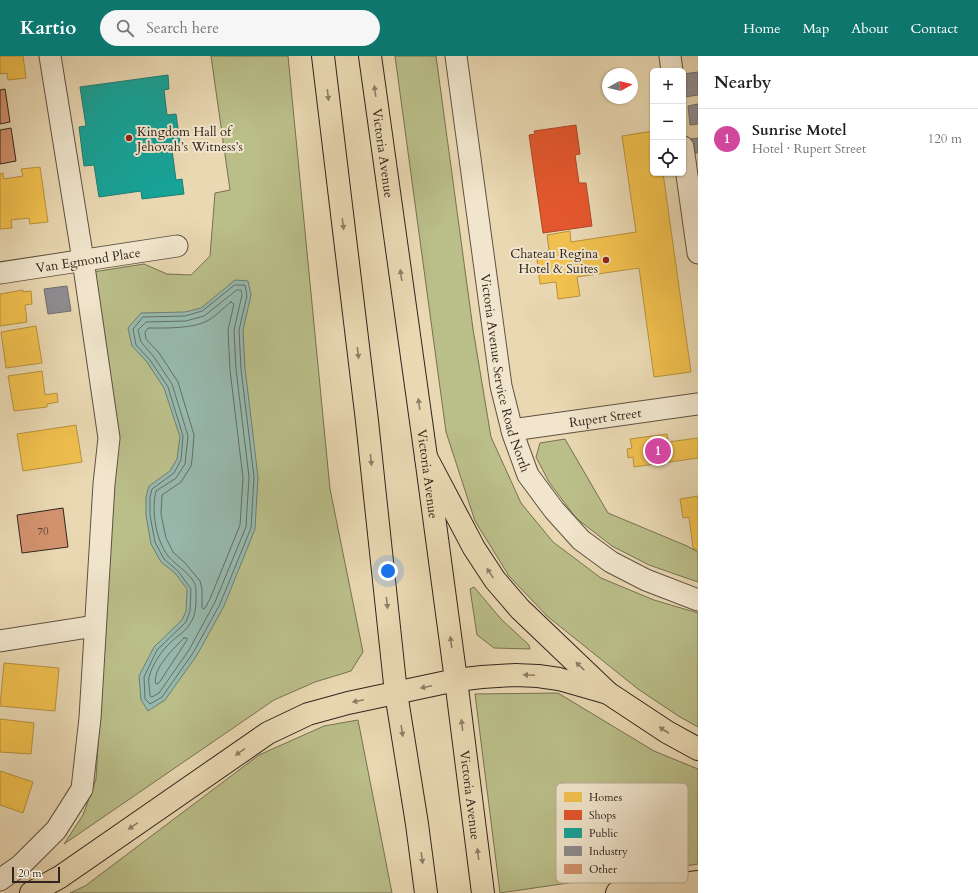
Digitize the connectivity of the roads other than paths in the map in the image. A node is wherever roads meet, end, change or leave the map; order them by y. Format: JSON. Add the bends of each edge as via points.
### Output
{"nodes":[{"id":1,"x":50,"y":56,"type":"edge"},
{"id":2,"x":323,"y":56,"type":"edge"},
{"id":3,"x":370,"y":56,"type":"edge"},
{"id":4,"x":456,"y":56,"type":"edge"},
{"id":5,"x":670,"y":56,"type":"edge"},
{"id":6,"x":672,"y":68,"type":"edge"},
{"id":7,"x":686,"y":168,"type":"edge"},
{"id":8,"x":177,"y":246,"type":"dead end"},
{"id":9,"x":698,"y":253,"type":"edge"},
{"id":10,"x":83,"y":260,"type":"junction"},
{"id":11,"x":0,"y":273,"type":"edge"},
{"id":12,"x":698,"y":404,"type":"edge"},
{"id":13,"x":512,"y":430,"type":"junction"},
{"id":14,"x":426,"y":457,"type":"junction"},
{"id":15,"x":698,"y":600,"type":"edge"},
{"id":16,"x":95,"y":626,"type":"junction"},
{"id":17,"x":0,"y":641,"type":"edge"},
{"id":18,"x":456,"y":680,"type":"junction"},
{"id":19,"x":396,"y":693,"type":"junction"},
{"id":20,"x":608,"y":693,"type":"junction"},
{"id":21,"x":698,"y":749,"type":"edge"},
{"id":22,"x":0,"y":880,"type":"edge"},
{"id":23,"x":698,"y":882,"type":"edge"},
{"id":24,"x":31,"y":893,"type":"edge"},
{"id":25,"x":426,"y":893,"type":"edge"},
{"id":26,"x":483,"y":893,"type":"edge"},
{"id":27,"x":617,"y":893,"type":"edge"}],
"edges":[{"from":1,"to":10,"type":"street"},
{"from":2,"to":19,"type":"main road","one_way":true,"via":[[367,421]]},
{"from":14,"to":3,"type":"main road","name":"Victoria Avenue","one_way":true},
{"from":4,"to":13,"type":"street","name":"Victoria Avenue Service Road North","via":[[502,386]]},
{"from":5,"to":6,"type":"street"},
{"from":7,"to":9,"type":"street"},
{"from":8,"to":10,"type":"street","name":"Van Egmond Place"},
{"from":10,"to":11,"type":"street","name":"Van Egmond Place"},
{"from":10,"to":16,"type":"street","via":[[110,438],[104,484]]},
{"from":12,"to":13,"type":"street","name":"Rupert Street"},
{"from":13,"to":15,"type":"street","name":"Victoria Avenue Service Road North","via":[[528,475],[581,540],[611,562],[646,580]]},
{"from":18,"to":14,"type":"main road","name":"Victoria Avenue","one_way":true},
{"from":20,"to":14,"type":"main road","one_way":true,"via":[[520,609],[495,580],[471,542]]},
{"from":16,"to":17,"type":"street"},
{"from":16,"to":22,"type":"street","via":[[90,718],[82,789],[56,830],[21,865]]},
{"from":18,"to":19,"type":"main road","one_way":true},
{"from":20,"to":18,"type":"main road","one_way":true,"via":[[560,679],[538,676],[516,675]]},
{"from":26,"to":18,"type":"main road","name":"Victoria Avenue","one_way":true},
{"from":19,"to":24,"type":"main road","one_way":true,"via":[[308,714],[268,733],[60,877]]},
{"from":19,"to":25,"type":"main road","one_way":true},
{"from":21,"to":20,"type":"main road","one_way":true},
{"from":23,"to":27,"type":"main road"}]}
